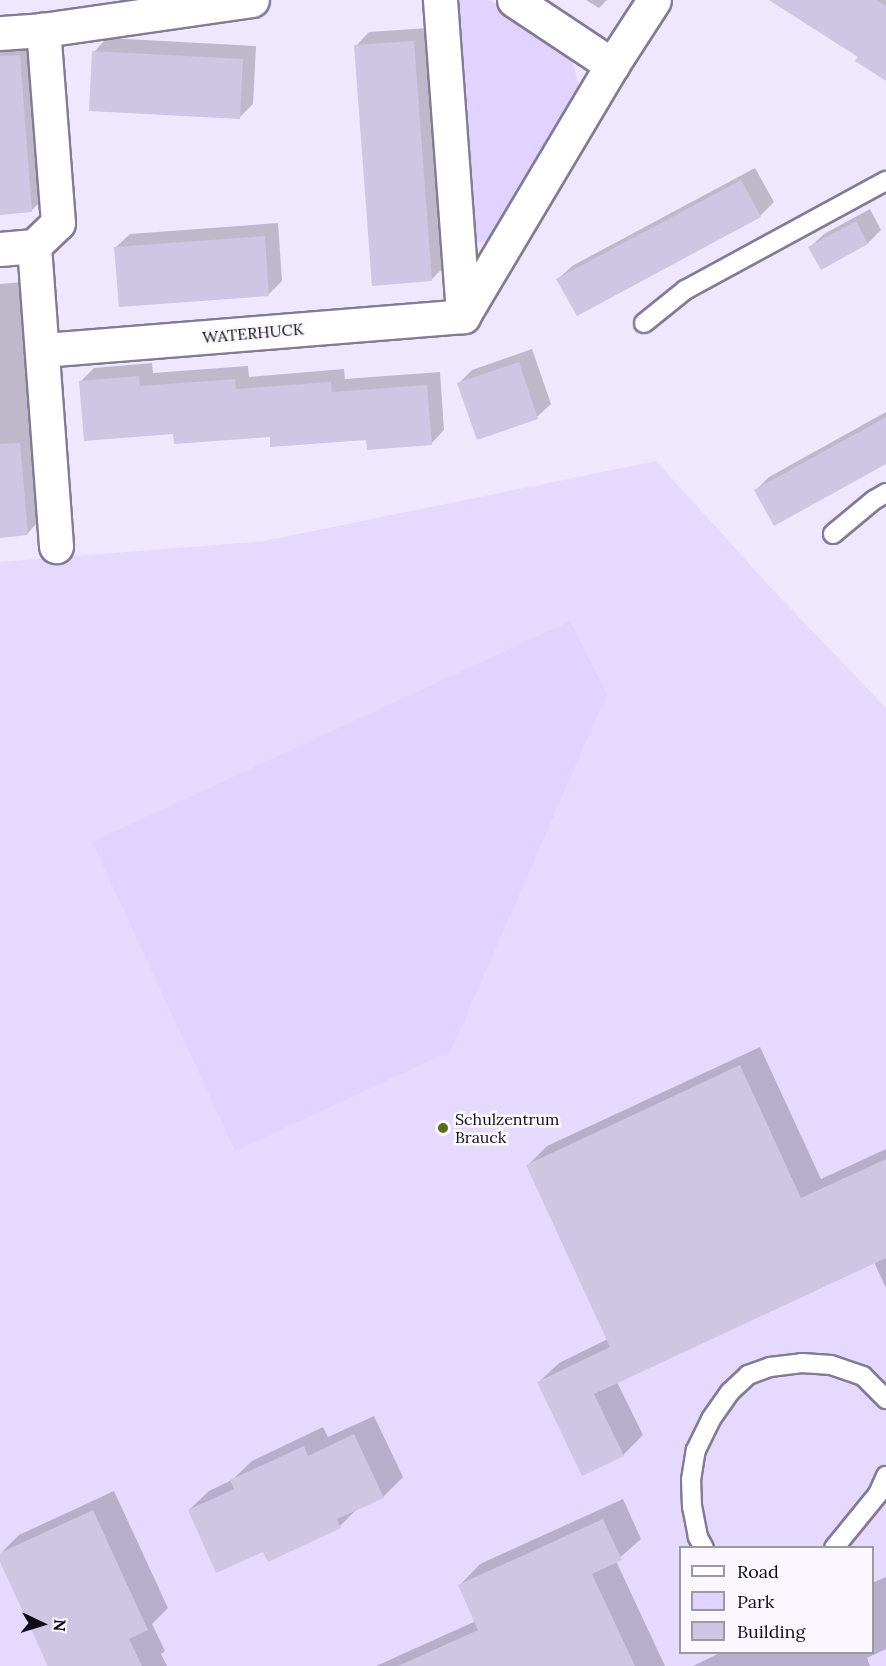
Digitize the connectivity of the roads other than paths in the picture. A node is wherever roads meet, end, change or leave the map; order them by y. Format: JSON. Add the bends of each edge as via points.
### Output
{"nodes":[{"id":1,"x":252,"y":0,"type":"edge"},
{"id":2,"x":440,"y":0,"type":"edge"},
{"id":3,"x":514,"y":0,"type":"edge"},
{"id":4,"x":654,"y":0,"type":"edge"},
{"id":5,"x":43,"y":30,"type":"junction"},
{"id":6,"x":0,"y":33,"type":"edge"},
{"id":7,"x":612,"y":64,"type":"junction"},
{"id":8,"x":886,"y":181,"type":"edge"},
{"id":9,"x":34,"y":246,"type":"junction"},
{"id":10,"x":0,"y":249,"type":"edge"},
{"id":11,"x":463,"y":316,"type":"junction"},
{"id":12,"x":644,"y":323,"type":"dead end"},
{"id":13,"x":43,"y":350,"type":"junction"},
{"id":14,"x":886,"y":494,"type":"edge"},
{"id":15,"x":833,"y":534,"type":"dead end"},
{"id":16,"x":56,"y":546,"type":"dead end"},
{"id":17,"x":886,"y":1399,"type":"edge"},
{"id":18,"x":886,"y":1476,"type":"edge"},
{"id":19,"x":882,"y":1495,"type":"edge"},
{"id":20,"x":703,"y":1546,"type":"edge"},
{"id":21,"x":836,"y":1546,"type":"edge"}],
"edges":[{"from":1,"to":5,"type":"street"},
{"from":2,"to":11,"type":"street"},
{"from":3,"to":7,"type":"street"},
{"from":4,"to":7,"type":"street"},
{"from":5,"to":6,"type":"street"},
{"from":5,"to":9,"type":"street","via":[[58,223]]},
{"from":7,"to":11,"type":"street"},
{"from":8,"to":12,"type":"lane","via":[[685,290]]},
{"from":9,"to":10,"type":"street"},
{"from":9,"to":13,"type":"street"},
{"from":11,"to":13,"type":"street","name":"WATERHUCK"},
{"from":13,"to":16,"type":"street"},
{"from":14,"to":15,"type":"lane"},
{"from":17,"to":20,"type":"lane","via":[[863,1376],[831,1365],[770,1366],[748,1375],[711,1419],[696,1450],[692,1507]]},
{"from":18,"to":19,"type":"lane"},
{"from":19,"to":21,"type":"lane"}]}
